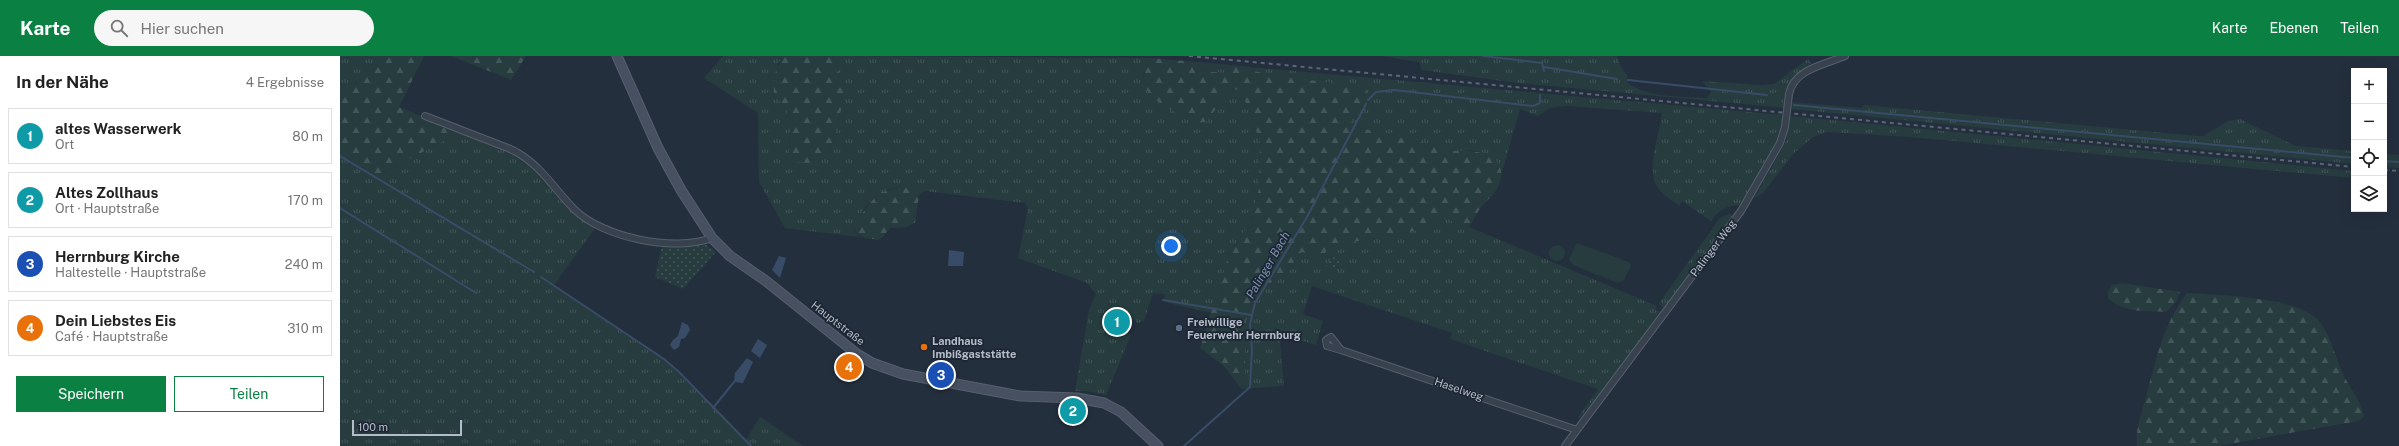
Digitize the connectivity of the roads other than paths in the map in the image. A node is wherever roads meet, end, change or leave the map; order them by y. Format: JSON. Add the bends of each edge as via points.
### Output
{"nodes":[{"id":1,"x":617,"y":56,"type":"edge"},
{"id":2,"x":1845,"y":56,"type":"edge"},
{"id":3,"x":425,"y":116,"type":"dead end"},
{"id":4,"x":712,"y":238,"type":"junction"},
{"id":5,"x":1341,"y":350,"type":"dead end"},
{"id":6,"x":1576,"y":430,"type":"junction"},
{"id":7,"x":1158,"y":446,"type":"edge"},
{"id":8,"x":1565,"y":446,"type":"edge"}],
"edges":[{"from":1,"to":4,"type":"main road","name":"Hauptstraße","via":[[658,148],[691,207]]},
{"from":2,"to":6,"type":"street","name":"Palinger Weg","bridge":true,"via":[[1801,75],[1793,82],[1788,94],[1785,127],[1780,144],[1741,211]]},
{"from":3,"to":4,"type":"street","via":[[518,152],[547,177],[574,208],[602,227],[637,239],[666,243],[702,242]]},
{"from":4,"to":7,"type":"main road","name":"Hauptstraße","via":[[730,256],[872,363],[903,374],[1006,394],[1034,398],[1076,398],[1104,403],[1121,412]]},
{"from":5,"to":6,"type":"street","name":"Haselweg"},
{"from":6,"to":8,"type":"street","name":"Palinger Weg"}]}
